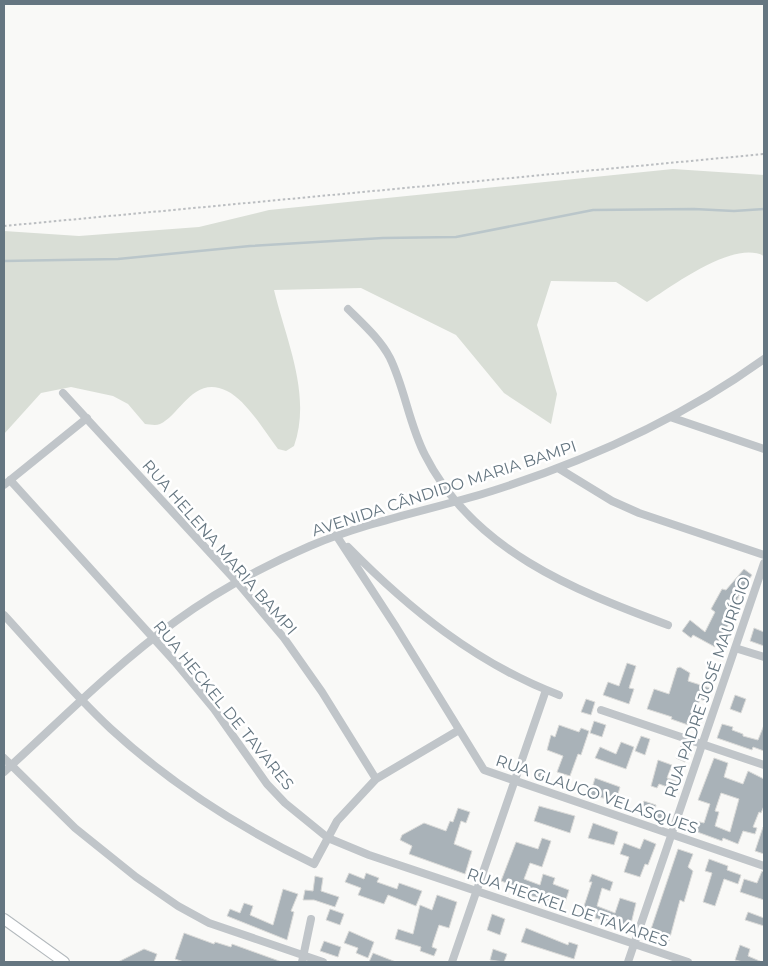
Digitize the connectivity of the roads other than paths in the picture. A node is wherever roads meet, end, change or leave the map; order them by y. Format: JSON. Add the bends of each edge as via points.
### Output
{"nodes":[{"id":1,"x":348,"y":309,"type":"dead end"},
{"id":2,"x":764,"y":360,"type":"edge"},
{"id":3,"x":63,"y":393,"type":"dead end"},
{"id":4,"x":87,"y":418,"type":"junction"},
{"id":5,"x":673,"y":418,"type":"junction"},
{"id":6,"x":764,"y":449,"type":"edge"},
{"id":7,"x":558,"y":468,"type":"junction"},
{"id":8,"x":7,"y":482,"type":"edge"},
{"id":9,"x":455,"y":501,"type":"junction"},
{"id":10,"x":336,"y":536,"type":"junction"},
{"id":11,"x":764,"y":555,"type":"edge"},
{"id":12,"x":764,"y":562,"type":"edge"},
{"id":13,"x":237,"y":582,"type":"junction"},
{"id":14,"x":4,"y":615,"type":"edge"},
{"id":15,"x":668,"y":625,"type":"dead end"},
{"id":16,"x":154,"y":638,"type":"junction"},
{"id":17,"x":735,"y":648,"type":"junction"},
{"id":18,"x":764,"y":658,"type":"edge"},
{"id":19,"x":546,"y":690,"type":"junction"},
{"id":20,"x":559,"y":695,"type":"dead end"},
{"id":21,"x":83,"y":700,"type":"junction"},
{"id":22,"x":601,"y":710,"type":"dead end"},
{"id":23,"x":459,"y":730,"type":"junction"},
{"id":24,"x":702,"y":744,"type":"junction"},
{"id":25,"x":4,"y":758,"type":"edge"},
{"id":26,"x":764,"y":765,"type":"edge"},
{"id":27,"x":11,"y":766,"type":"junction"},
{"id":28,"x":4,"y":772,"type":"edge"},
{"id":29,"x":376,"y":779,"type":"junction"},
{"id":30,"x":514,"y":782,"type":"junction"},
{"id":31,"x":671,"y":835,"type":"junction"},
{"id":32,"x":328,"y":838,"type":"junction"},
{"id":33,"x":764,"y":866,"type":"edge"},
{"id":34,"x":477,"y":891,"type":"junction"},
{"id":35,"x":4,"y":919,"type":"edge"},
{"id":36,"x":311,"y":919,"type":"dead end"},
{"id":37,"x":634,"y":944,"type":"junction"},
{"id":38,"x":303,"y":959,"type":"edge"},
{"id":39,"x":64,"y":962,"type":"edge"},
{"id":40,"x":323,"y":962,"type":"edge"},
{"id":41,"x":452,"y":962,"type":"edge"},
{"id":42,"x":628,"y":962,"type":"edge"},
{"id":43,"x":688,"y":962,"type":"edge"}],
"edges":[{"from":1,"to":9,"type":"street","via":[[389,356],[425,455]]},
{"from":2,"to":5,"type":"street","name":"AVENIDA CÂNDIDO MARIA BAMPI"},
{"from":3,"to":4,"type":"street","name":"RUA HELENA MARIA BAMPI"},
{"from":4,"to":8,"type":"street"},
{"from":4,"to":13,"type":"street","name":"RUA HELENA MARIA BAMPI"},
{"from":5,"to":6,"type":"street"},
{"from":5,"to":7,"type":"street","name":"AVENIDA CÂNDIDO MARIA BAMPI"},
{"from":7,"to":9,"type":"street","name":"AVENIDA CÂNDIDO MARIA BAMPI"},
{"from":7,"to":11,"type":"street","via":[[612,501],[639,513]]},
{"from":8,"to":16,"type":"street","name":"RUA HECKEL DE TAVARES"},
{"from":9,"to":10,"type":"street","name":"AVENIDA CÂNDIDO MARIA BAMPI","via":[[373,522]]},
{"from":9,"to":15,"type":"street","via":[[499,543],[545,573],[594,597]]},
{"from":10,"to":13,"type":"street","name":"AVENIDA CÂNDIDO MARIA BAMPI"},
{"from":10,"to":19,"type":"street","via":[[379,578],[441,630],[473,652]]},
{"from":10,"to":23,"type":"street","name":"RUA GLAUCO VELASQUES"},
{"from":12,"to":17,"type":"street","name":"RUA PADRE JOSÉ MAURÍCIO"},
{"from":13,"to":16,"type":"street","name":"AVENIDA CÂNDIDO MARIA BAMPI","via":[[191,610]]},
{"from":13,"to":29,"type":"street","name":"RUA HELENA MARIA BAMPI","via":[[300,659]]},
{"from":14,"to":21,"type":"street"},
{"from":16,"to":21,"type":"street","name":"AVENIDA CÂNDIDO MARIA BAMPI"},
{"from":16,"to":32,"type":"street","name":"RUA HECKEL DE TAVARES","via":[[214,709],[267,784],[303,820]]},
{"from":17,"to":18,"type":"street"},
{"from":17,"to":24,"type":"street","name":"RUA PADRE JOSÉ MAURÍCIO"},
{"from":19,"to":20,"type":"street"},
{"from":19,"to":30,"type":"street"},
{"from":21,"to":27,"type":"street","name":"AVENIDA CÂNDIDO MARIA BAMPI"},
{"from":21,"to":32,"type":"street","via":[[138,752],[220,814],[314,864]]},
{"from":22,"to":24,"type":"street"},
{"from":23,"to":29,"type":"street"},
{"from":23,"to":30,"type":"street","name":"RUA GLAUCO VELASQUES","via":[[481,767]]},
{"from":24,"to":26,"type":"street"},
{"from":24,"to":31,"type":"street","name":"RUA PADRE JOSÉ MAURÍCIO"},
{"from":25,"to":27,"type":"street"},
{"from":27,"to":28,"type":"street","name":"AVENIDA CÂNDIDO MARIA BAMPI"},
{"from":27,"to":38,"type":"street","via":[[75,828],[178,906],[209,923]]},
{"from":29,"to":32,"type":"street","via":[[348,807]]},
{"from":30,"to":31,"type":"street","name":"RUA GLAUCO VELASQUES"},
{"from":30,"to":34,"type":"street"},
{"from":31,"to":33,"type":"street","name":"RUA GLAUCO VELASQUES"},
{"from":31,"to":37,"type":"street","name":"RUA PADRE JOSÉ MAURÍCIO"},
{"from":32,"to":34,"type":"street","name":"RUA HECKEL DE TAVARES"},
{"from":34,"to":37,"type":"street","name":"RUA HECKEL DE TAVARES"},
{"from":34,"to":41,"type":"street"},
{"from":35,"to":39,"type":"main road"},
{"from":36,"to":38,"type":"street"},
{"from":37,"to":42,"type":"street","name":"RUA PADRE JOSÉ MAURÍCIO"},
{"from":37,"to":43,"type":"street","name":"RUA HECKEL DE TAVARES"},
{"from":38,"to":40,"type":"street"}]}
